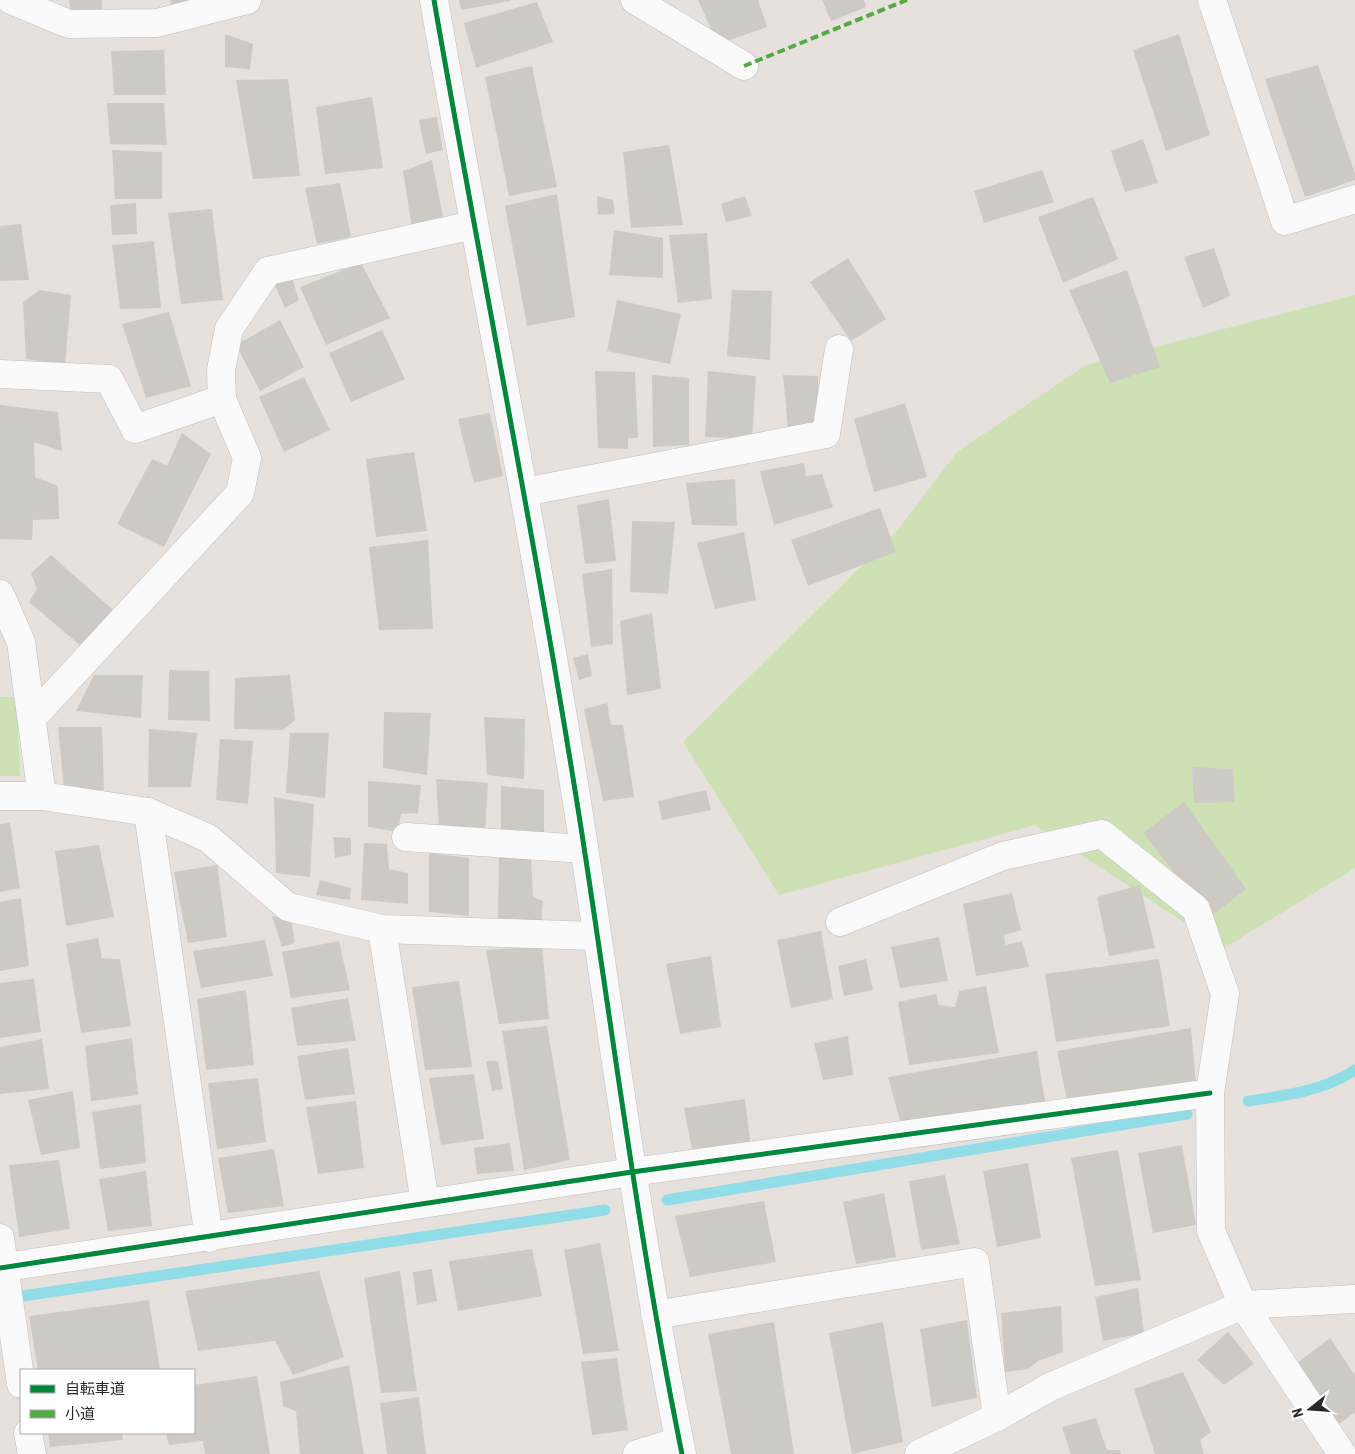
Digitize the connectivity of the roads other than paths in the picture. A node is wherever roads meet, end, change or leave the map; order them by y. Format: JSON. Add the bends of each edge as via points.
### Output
{"nodes":[{"id":1,"x":10,"y":0,"type":"edge"},
{"id":2,"x":247,"y":0,"type":"edge"},
{"id":3,"x":434,"y":0,"type":"edge"},
{"id":4,"x":635,"y":0,"type":"edge"},
{"id":5,"x":1212,"y":0,"type":"edge"},
{"id":6,"x":744,"y":66,"type":"dead end"},
{"id":7,"x":1355,"y":198,"type":"edge"},
{"id":8,"x":473,"y":226,"type":"junction"},
{"id":9,"x":839,"y":349,"type":"dead end"},
{"id":10,"x":0,"y":374,"type":"edge"},
{"id":11,"x":222,"y":399,"type":"junction"},
{"id":12,"x":524,"y":492,"type":"junction"},
{"id":13,"x":0,"y":594,"type":"edge"},
{"id":14,"x":33,"y":717,"type":"junction"},
{"id":15,"x":0,"y":796,"type":"edge"},
{"id":16,"x":42,"y":796,"type":"junction"},
{"id":17,"x":148,"y":812,"type":"junction"},
{"id":18,"x":406,"y":837,"type":"dead end"},
{"id":19,"x":584,"y":849,"type":"junction"},
{"id":20,"x":840,"y":922,"type":"dead end"},
{"id":21,"x":382,"y":929,"type":"junction"},
{"id":22,"x":596,"y":936,"type":"junction"},
{"id":23,"x":1210,"y":1093,"type":"junction"},
{"id":24,"x":632,"y":1172,"type":"junction"},
{"id":25,"x":426,"y":1203,"type":"junction"},
{"id":26,"x":0,"y":1238,"type":"edge"},
{"id":27,"x":209,"y":1238,"type":"junction"},
{"id":28,"x":6,"y":1282,"type":"edge"},
{"id":29,"x":1355,"y":1299,"type":"edge"},
{"id":30,"x":1243,"y":1305,"type":"junction"},
{"id":31,"x":655,"y":1315,"type":"junction"},
{"id":32,"x":20,"y":1377,"type":"edge"},
{"id":33,"x":997,"y":1417,"type":"junction"},
{"id":34,"x":28,"y":1434,"type":"edge"},
{"id":35,"x":680,"y":1448,"type":"edge"},
{"id":36,"x":32,"y":1454,"type":"edge"},
{"id":37,"x":637,"y":1454,"type":"edge"},
{"id":38,"x":919,"y":1454,"type":"edge"},
{"id":39,"x":1342,"y":1454,"type":"edge"}],
"edges":[{"from":1,"to":2,"type":"street","via":[[69,24],[157,23]]},
{"from":3,"to":8,"type":"street"},
{"from":4,"to":6,"type":"street"},
{"from":5,"to":7,"type":"street","via":[[1285,221]]},
{"from":8,"to":11,"type":"street","via":[[268,271],[229,329],[221,370]]},
{"from":8,"to":12,"type":"street"},
{"from":9,"to":12,"type":"street","via":[[826,434]]},
{"from":10,"to":11,"type":"street","via":[[109,379],[135,429]]},
{"from":11,"to":14,"type":"street","via":[[247,458],[240,493]]},
{"from":12,"to":19,"type":"street"},
{"from":13,"to":14,"type":"street","via":[[21,642]]},
{"from":14,"to":16,"type":"street"},
{"from":15,"to":16,"type":"street"},
{"from":16,"to":17,"type":"street"},
{"from":17,"to":21,"type":"street","via":[[208,838],[288,907]]},
{"from":17,"to":27,"type":"street"},
{"from":18,"to":19,"type":"street"},
{"from":19,"to":22,"type":"street"},
{"from":20,"to":23,"type":"street","via":[[1003,856],[1102,834],[1196,909],[1225,994]]},
{"from":21,"to":22,"type":"street"},
{"from":21,"to":25,"type":"street"},
{"from":22,"to":24,"type":"street"},
{"from":23,"to":24,"type":"street"},
{"from":23,"to":30,"type":"street","via":[[1211,1231]]},
{"from":24,"to":25,"type":"street"},
{"from":24,"to":31,"type":"street"},
{"from":25,"to":27,"type":"street"},
{"from":26,"to":28,"type":"street"},
{"from":27,"to":28,"type":"street"},
{"from":28,"to":32,"type":"street"},
{"from":29,"to":30,"type":"street"},
{"from":30,"to":33,"type":"street","via":[[1050,1387]]},
{"from":30,"to":39,"type":"street"},
{"from":31,"to":33,"type":"street","via":[[975,1262]]},
{"from":31,"to":35,"type":"street"},
{"from":33,"to":38,"type":"street"},
{"from":34,"to":36,"type":"street"},
{"from":35,"to":37,"type":"street"}]}
